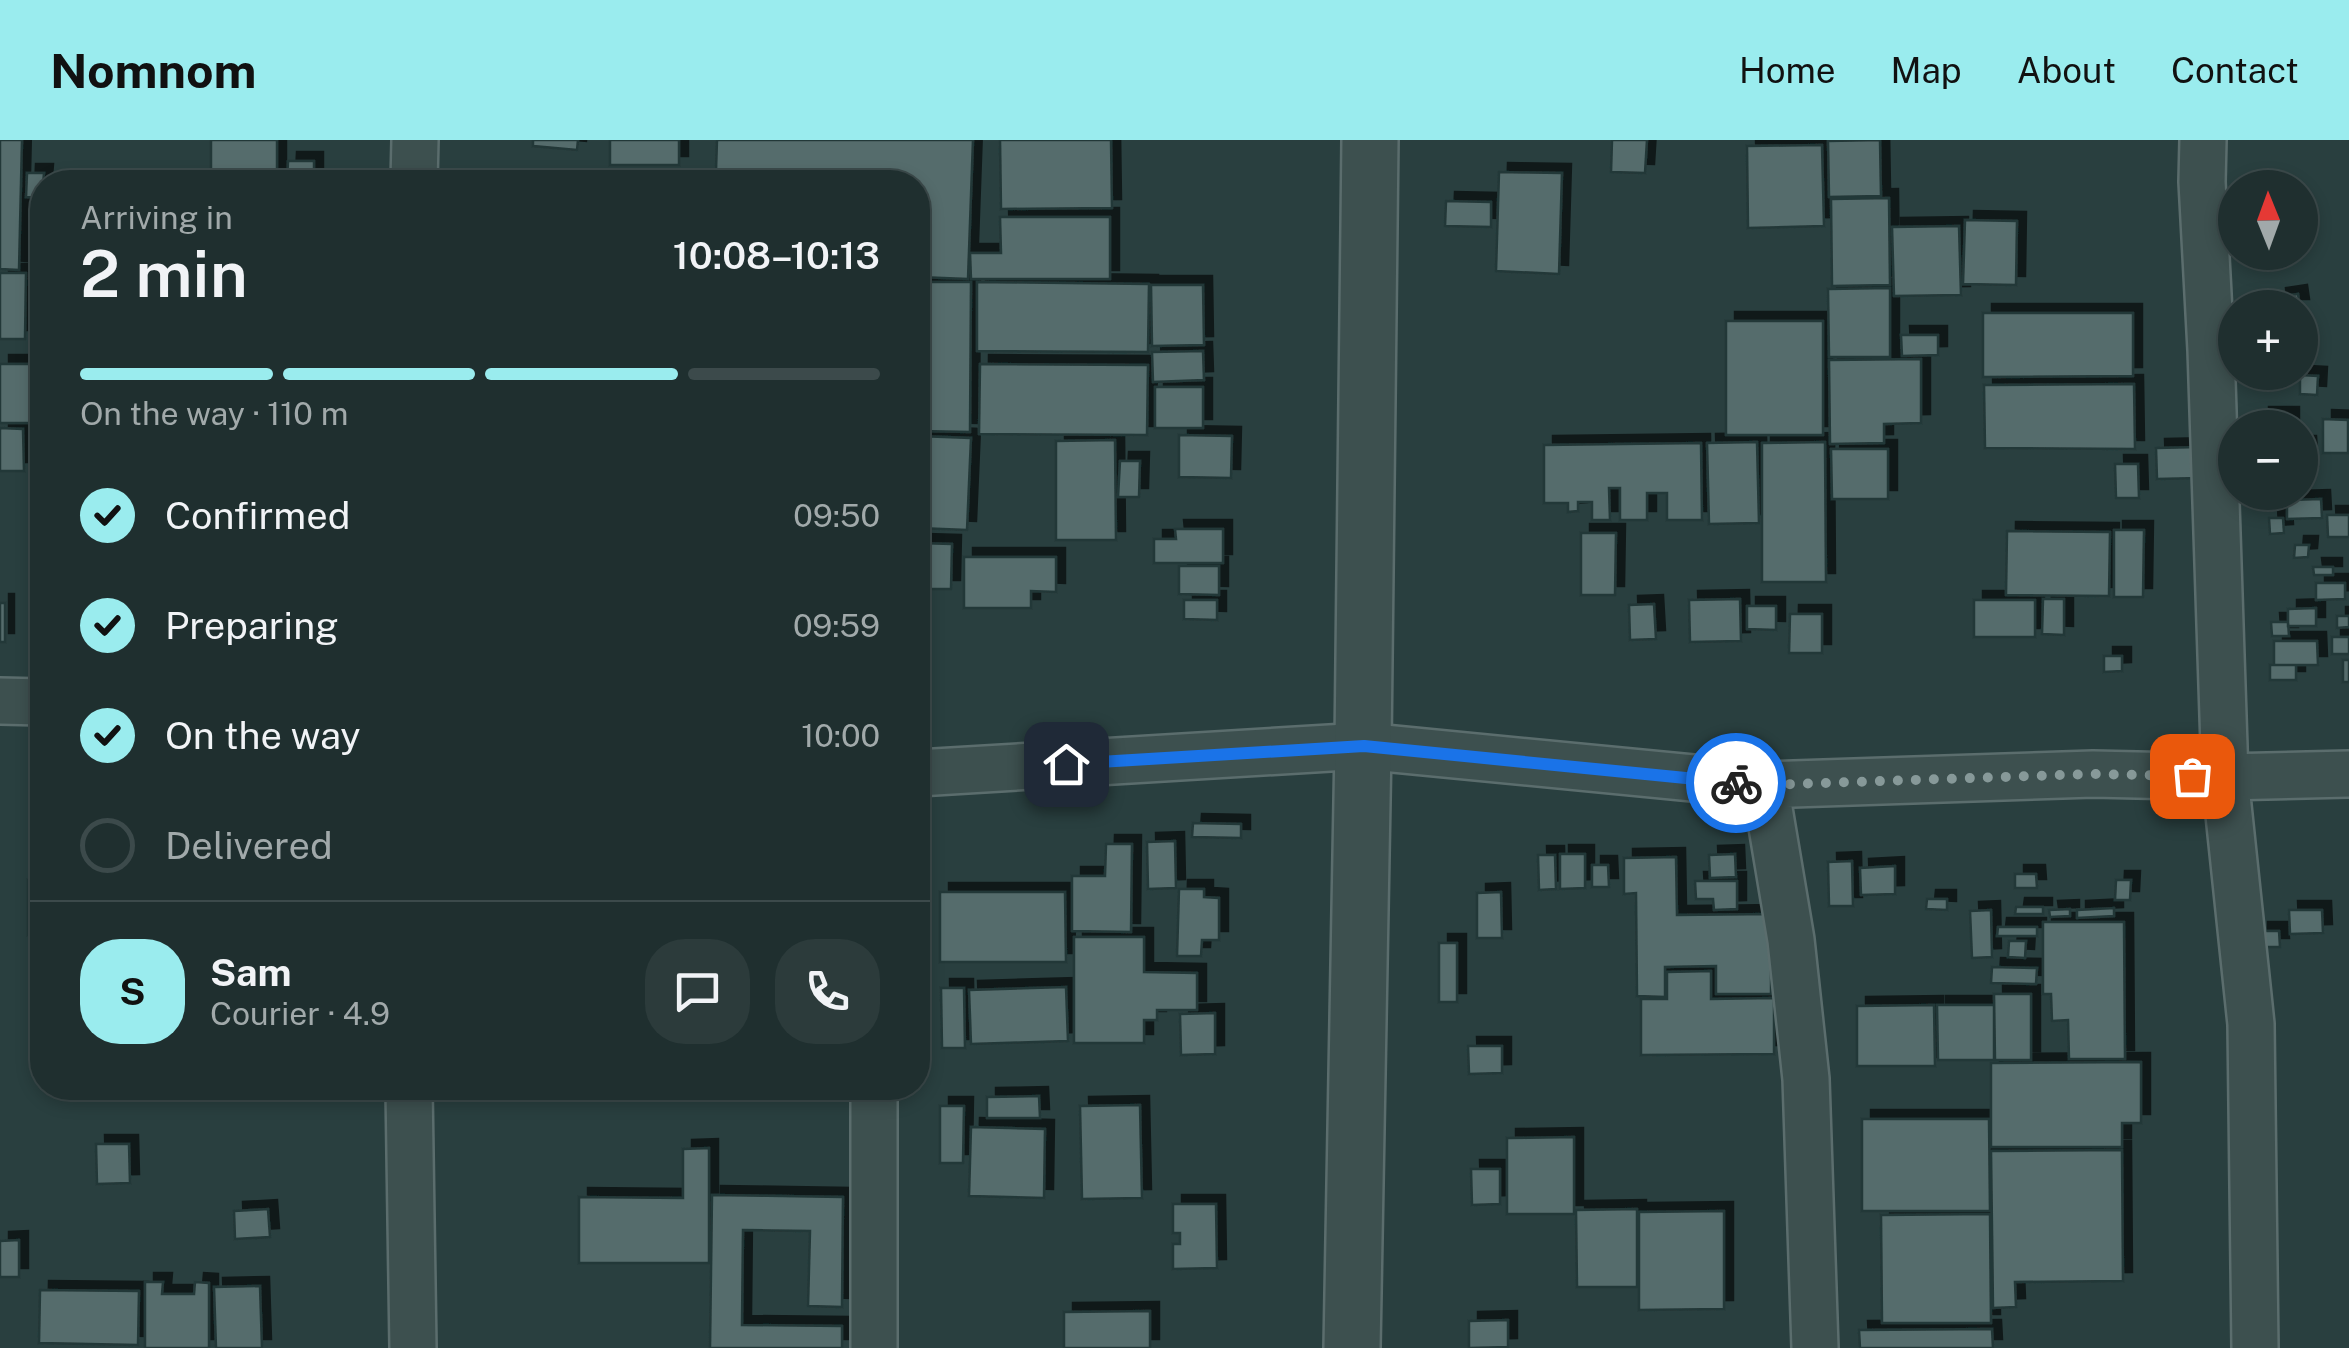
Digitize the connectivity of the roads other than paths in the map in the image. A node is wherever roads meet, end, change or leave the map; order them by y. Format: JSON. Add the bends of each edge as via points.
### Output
{"nodes":[{"id":1,"x":415,"y":140,"type":"edge"},
{"id":2,"x":1370,"y":140,"type":"edge"},
{"id":3,"x":2203,"y":140,"type":"edge"},
{"id":4,"x":414,"y":170,"type":"edge"},
{"id":5,"x":0,"y":701,"type":"edge"},
{"id":6,"x":30,"y":702,"type":"edge"},
{"id":7,"x":1364,"y":746,"type":"junction"},
{"id":8,"x":930,"y":772,"type":"edge"},
{"id":9,"x":2349,"y":774,"type":"edge"},
{"id":10,"x":2225,"y":777,"type":"junction"},
{"id":11,"x":1764,"y":785,"type":"junction"},
{"id":12,"x":410,"y":1100,"type":"edge"},
{"id":13,"x":874,"y":1100,"type":"edge"},
{"id":14,"x":414,"y":1348,"type":"edge"},
{"id":15,"x":874,"y":1348,"type":"edge"},
{"id":16,"x":1352,"y":1348,"type":"edge"},
{"id":17,"x":1815,"y":1348,"type":"edge"},
{"id":18,"x":2255,"y":1348,"type":"edge"}],
"edges":[{"from":1,"to":4,"type":"street"},
{"from":2,"to":7,"type":"street"},
{"from":3,"to":10,"type":"street"},
{"from":5,"to":6,"type":"street"},
{"from":7,"to":8,"type":"street"},
{"from":7,"to":11,"type":"street"},
{"from":7,"to":16,"type":"street"},
{"from":9,"to":10,"type":"street"},
{"from":10,"to":11,"type":"street","via":[[2092,774]]},
{"from":10,"to":18,"type":"street","via":[[2251,1024]]},
{"from":11,"to":17,"type":"street","via":[[1806,1079]]},
{"from":12,"to":14,"type":"street"},
{"from":13,"to":15,"type":"street"}]}
